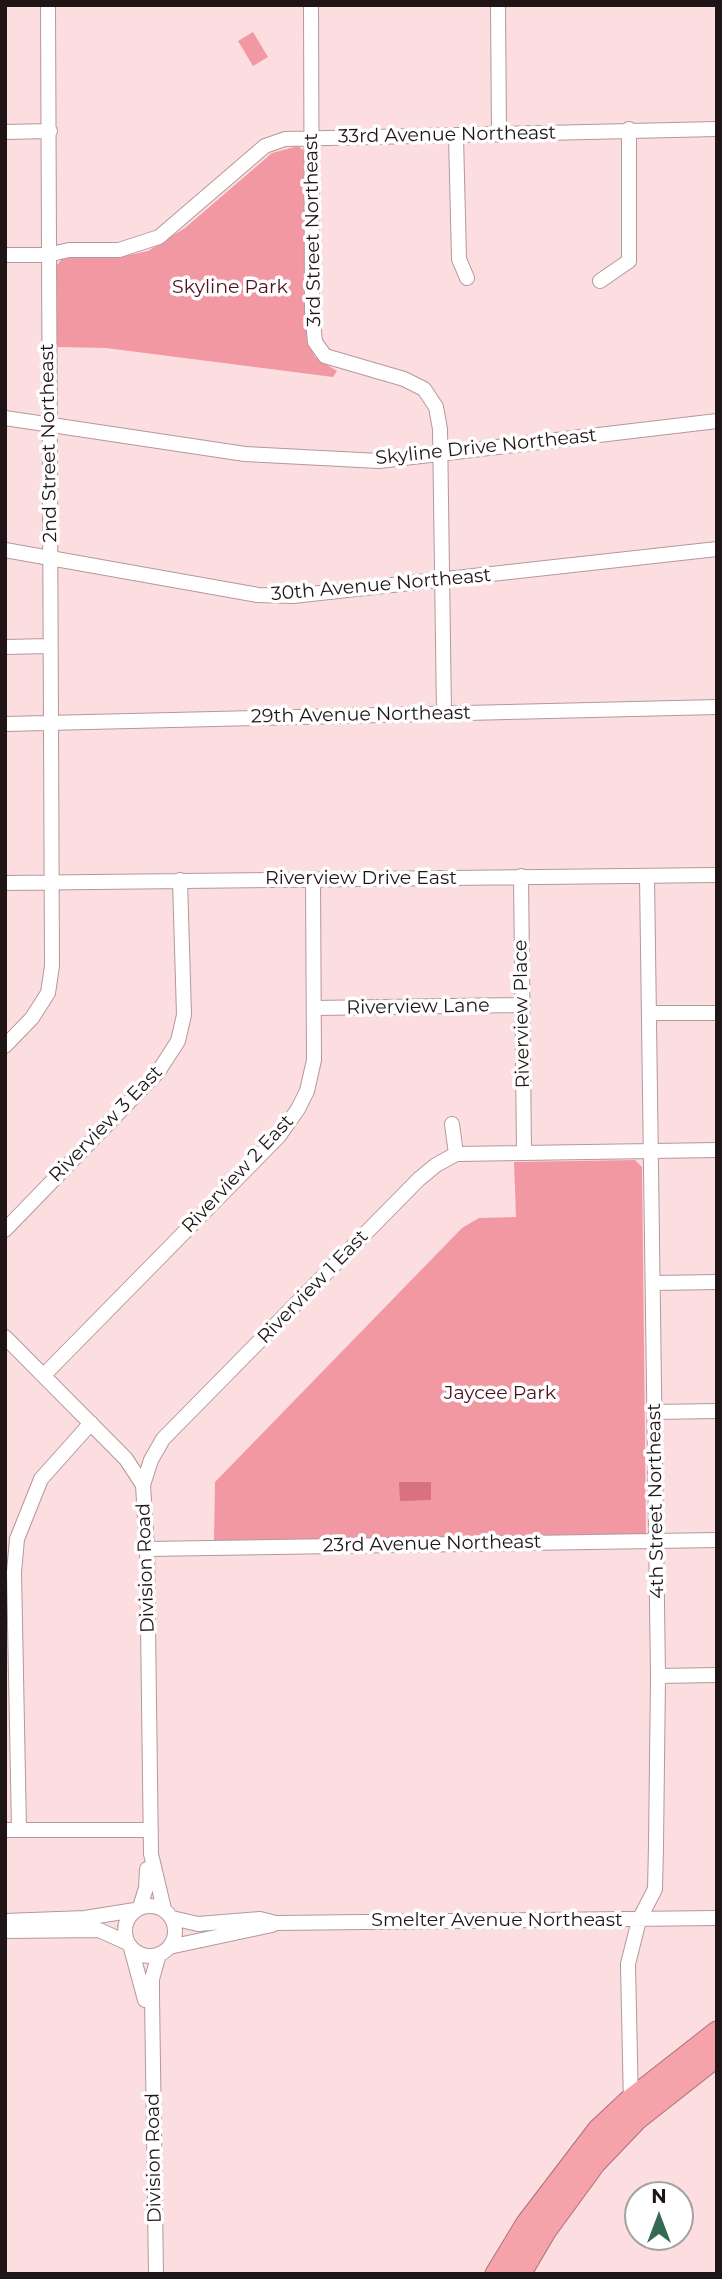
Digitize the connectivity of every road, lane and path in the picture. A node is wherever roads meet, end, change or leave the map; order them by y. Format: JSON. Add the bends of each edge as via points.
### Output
{"nodes":[{"id":1,"x":48,"y":5,"type":"edge"},
{"id":2,"x":312,"y":5,"type":"edge"},
{"id":3,"x":498,"y":5,"type":"edge"},
{"id":4,"x":717,"y":129,"type":"edge"},
{"id":5,"x":629,"y":130,"type":"junction"},
{"id":6,"x":50,"y":131,"type":"junction"},
{"id":7,"x":5,"y":132,"type":"edge"},
{"id":8,"x":499,"y":135,"type":"junction"},
{"id":9,"x":456,"y":136,"type":"junction"},
{"id":10,"x":311,"y":138,"type":"junction"},
{"id":11,"x":47,"y":255,"type":"junction"},
{"id":12,"x":5,"y":256,"type":"edge"},
{"id":13,"x":467,"y":278,"type":"dead end"},
{"id":14,"x":600,"y":281,"type":"dead end"},
{"id":15,"x":5,"y":418,"type":"edge"},
{"id":16,"x":717,"y":421,"type":"edge"},
{"id":17,"x":48,"y":424,"type":"junction"},
{"id":18,"x":440,"y":453,"type":"junction"},
{"id":19,"x":717,"y":549,"type":"edge"},
{"id":20,"x":5,"y":550,"type":"edge"},
{"id":21,"x":50,"y":558,"type":"junction"},
{"id":22,"x":442,"y":582,"type":"junction"},
{"id":23,"x":50,"y":646,"type":"junction"},
{"id":24,"x":5,"y":647,"type":"edge"},
{"id":25,"x":717,"y":707,"type":"edge"},
{"id":26,"x":444,"y":713,"type":"junction"},
{"id":27,"x":51,"y":723,"type":"junction"},
{"id":28,"x":5,"y":724,"type":"edge"},
{"id":29,"x":648,"y":876,"type":"junction"},
{"id":30,"x":717,"y":876,"type":"edge"},
{"id":31,"x":521,"y":877,"type":"junction"},
{"id":32,"x":313,"y":878,"type":"junction"},
{"id":33,"x":180,"y":880,"type":"junction"},
{"id":34,"x":52,"y":882,"type":"junction"},
{"id":35,"x":5,"y":883,"type":"edge"},
{"id":36,"x":520,"y":1005,"type":"junction"},
{"id":37,"x":315,"y":1008,"type":"junction"},
{"id":38,"x":650,"y":1013,"type":"junction"},
{"id":39,"x":717,"y":1013,"type":"edge"},
{"id":40,"x":5,"y":1046,"type":"edge"},
{"id":41,"x":452,"y":1124,"type":"dead end"},
{"id":42,"x":717,"y":1150,"type":"edge"},
{"id":43,"x":651,"y":1151,"type":"junction"},
{"id":44,"x":524,"y":1152,"type":"junction"},
{"id":45,"x":456,"y":1154,"type":"junction"},
{"id":46,"x":5,"y":1230,"type":"edge"},
{"id":47,"x":717,"y":1282,"type":"edge"},
{"id":48,"x":654,"y":1283,"type":"junction"},
{"id":49,"x":5,"y":1337,"type":"edge"},
{"id":50,"x":44,"y":1375,"type":"junction"},
{"id":51,"x":717,"y":1411,"type":"edge"},
{"id":52,"x":654,"y":1412,"type":"junction"},
{"id":53,"x":91,"y":1423,"type":"junction"},
{"id":54,"x":143,"y":1485,"type":"junction"},
{"id":55,"x":656,"y":1540,"type":"junction"},
{"id":56,"x":717,"y":1540,"type":"edge"},
{"id":57,"x":147,"y":1549,"type":"junction"},
{"id":58,"x":717,"y":1675,"type":"edge"},
{"id":59,"x":658,"y":1676,"type":"junction"},
{"id":60,"x":12,"y":1830,"type":"edge"},
{"id":61,"x":150,"y":1830,"type":"junction"},
{"id":62,"x":151,"y":1854,"type":"junction"},
{"id":63,"x":137,"y":1909,"type":"junction"},
{"id":64,"x":168,"y":1914,"type":"junction"},
{"id":65,"x":717,"y":1919,"type":"edge"},
{"id":66,"x":639,"y":1920,"type":"junction"},
{"id":67,"x":5,"y":1921,"type":"edge"},
{"id":68,"x":276,"y":1923,"type":"junction"},
{"id":69,"x":5,"y":1931,"type":"edge"},
{"id":70,"x":129,"y":1945,"type":"junction"},
{"id":71,"x":164,"y":1950,"type":"junction"},
{"id":72,"x":717,"y":2032,"type":"edge"},
{"id":73,"x":153,"y":2043,"type":"junction"},
{"id":74,"x":717,"y":2056,"type":"edge"},
{"id":75,"x":633,"y":2110,"type":"junction"},
{"id":76,"x":499,"y":2273,"type":"edge"},
{"id":77,"x":156,"y":2274,"type":"edge"},
{"id":78,"x":520,"y":2274,"type":"edge"}],
"edges":[{"from":1,"to":6,"type":"street","name":"2nd Street Northeast"},
{"from":2,"to":10,"type":"street","name":"3rd Street Northeast"},
{"from":3,"to":8,"type":"street"},
{"from":4,"to":5,"type":"street","name":"33rd Avenue Northeast"},
{"from":5,"to":8,"type":"street","name":"33rd Avenue Northeast"},
{"from":5,"to":14,"type":"street","via":[[629,261]]},
{"from":6,"to":7,"type":"street"},
{"from":6,"to":11,"type":"street","name":"2nd Street Northeast"},
{"from":8,"to":9,"type":"street","name":"33rd Avenue Northeast"},
{"from":9,"to":10,"type":"street","name":"33rd Avenue Northeast"},
{"from":9,"to":13,"type":"street","via":[[459,259]]},
{"from":10,"to":11,"type":"street","name":"33rd Avenue Northeast","via":[[265,146],[159,237],[118,250]]},
{"from":10,"to":18,"type":"street","name":"3rd Street Northeast","via":[[315,342],[325,356],[424,389],[436,407]]},
{"from":11,"to":12,"type":"street","name":"33rd Avenue Northeast"},
{"from":11,"to":17,"type":"street","name":"2nd Street Northeast"},
{"from":15,"to":17,"type":"street","name":"Skyline Drive Northeast"},
{"from":16,"to":18,"type":"street","name":"Skyline Drive Northeast"},
{"from":17,"to":18,"type":"street","name":"Skyline Drive Northeast","via":[[289,458],[379,461]]},
{"from":17,"to":21,"type":"street","name":"2nd Street Northeast"},
{"from":18,"to":22,"type":"street","name":"3rd Street Northeast"},
{"from":19,"to":22,"type":"street","name":"30th Avenue Northeast"},
{"from":20,"to":21,"type":"street","name":"30th Avenue Northeast"},
{"from":21,"to":22,"type":"street","name":"30th Avenue Northeast","via":[[258,595]]},
{"from":21,"to":23,"type":"street","name":"2nd Street Northeast"},
{"from":22,"to":26,"type":"street","name":"3rd Street Northeast"},
{"from":23,"to":24,"type":"street"},
{"from":23,"to":27,"type":"street","name":"2nd Street Northeast"},
{"from":25,"to":26,"type":"street","name":"29th Avenue Northeast"},
{"from":26,"to":27,"type":"street","name":"29th Avenue Northeast"},
{"from":27,"to":28,"type":"street","name":"29th Avenue Northeast"},
{"from":27,"to":34,"type":"street","name":"2nd Street Northeast"},
{"from":29,"to":30,"type":"street","name":"Riverview Drive East"},
{"from":29,"to":31,"type":"street","name":"Riverview Drive East"},
{"from":29,"to":38,"type":"street","name":"4th Street Northeast"},
{"from":31,"to":32,"type":"street","name":"Riverview Drive East"},
{"from":31,"to":36,"type":"street","name":"Riverview Place"},
{"from":32,"to":33,"type":"street","name":"Riverview Drive East"},
{"from":32,"to":37,"type":"street","name":"Riverview 2 East"},
{"from":33,"to":34,"type":"street","name":"Riverview Drive East"},
{"from":33,"to":46,"type":"street","name":"Riverview 3 East","via":[[184,1015],[178,1041],[158,1072]]},
{"from":34,"to":35,"type":"street","name":"Riverview Drive East"},
{"from":34,"to":40,"type":"street","name":"2nd Street Northeast","via":[[48,993]]},
{"from":36,"to":37,"type":"street","name":"Riverview Lane"},
{"from":36,"to":44,"type":"street","name":"Riverview Place"},
{"from":37,"to":50,"type":"street","name":"Riverview 2 East","via":[[314,1060],[307,1091],[279,1136]]},
{"from":38,"to":39,"type":"street"},
{"from":38,"to":43,"type":"street","name":"4th Street Northeast"},
{"from":41,"to":45,"type":"street"},
{"from":42,"to":43,"type":"street"},
{"from":43,"to":44,"type":"street"},
{"from":43,"to":48,"type":"street","name":"4th Street Northeast"},
{"from":44,"to":45,"type":"street"},
{"from":45,"to":54,"type":"street","name":"Riverview 1 East","via":[[419,1179],[163,1439]]},
{"from":47,"to":48,"type":"street"},
{"from":48,"to":52,"type":"street","name":"4th Street Northeast"},
{"from":49,"to":50,"type":"street","name":"Division Road"},
{"from":50,"to":53,"type":"street","name":"Division Road"},
{"from":51,"to":52,"type":"street"},
{"from":52,"to":55,"type":"street","name":"4th Street Northeast"},
{"from":53,"to":54,"type":"street","name":"Division Road","via":[[134,1467]]},
{"from":53,"to":60,"type":"street","via":[[41,1479],[17,1539]]},
{"from":54,"to":57,"type":"street","name":"Division Road"},
{"from":55,"to":56,"type":"street","name":"23rd Avenue Northeast"},
{"from":55,"to":57,"type":"street","name":"23rd Avenue Northeast"},
{"from":55,"to":59,"type":"street","name":"4th Street Northeast"},
{"from":57,"to":61,"type":"street","name":"Division Road"},
{"from":58,"to":59,"type":"street"},
{"from":59,"to":66,"type":"street","name":"4th Street Northeast","via":[[656,1875]]},
{"from":60,"to":61,"type":"street"},
{"from":61,"to":62,"type":"street","name":"Division Road"},
{"from":62,"to":63,"type":"street","name":"Division Road","via":[[146,1888]]},
{"from":62,"to":64,"type":"street","name":"Division Road"},
{"from":63,"to":64,"type":"street","via":[[152,1905]]},
{"from":63,"to":67,"type":"street","via":[[85,1918]]},
{"from":63,"to":70,"type":"street","via":[[125,1925]]},
{"from":64,"to":68,"type":"street","name":"Smelter Avenue Northeast","via":[[198,1924],[260,1919]]},
{"from":64,"to":71,"type":"street","via":[[174,1936]]},
{"from":65,"to":66,"type":"street","name":"Smelter Avenue Northeast"},
{"from":66,"to":68,"type":"street","name":"Smelter Avenue Northeast"},
{"from":66,"to":75,"type":"street","name":"4th Street Northeast","via":[[628,1964]]},
{"from":68,"to":71,"type":"street","name":"Smelter Avenue Northeast"},
{"from":69,"to":70,"type":"street","via":[[99,1930]]},
{"from":70,"to":71,"type":"street","via":[[141,1955]]},
{"from":70,"to":73,"type":"street","name":"Division Road","via":[[143,1984]]},
{"from":71,"to":73,"type":"street","name":"Division Road","via":[[152,1979]]},
{"from":72,"to":75,"type":"highway"},
{"from":73,"to":77,"type":"street","name":"Division Road"},
{"from":74,"to":75,"type":"highway"},
{"from":75,"to":76,"type":"highway","via":[[598,2130],[560,2177]]},
{"from":75,"to":78,"type":"highway","via":[[569,2196]]}]}
